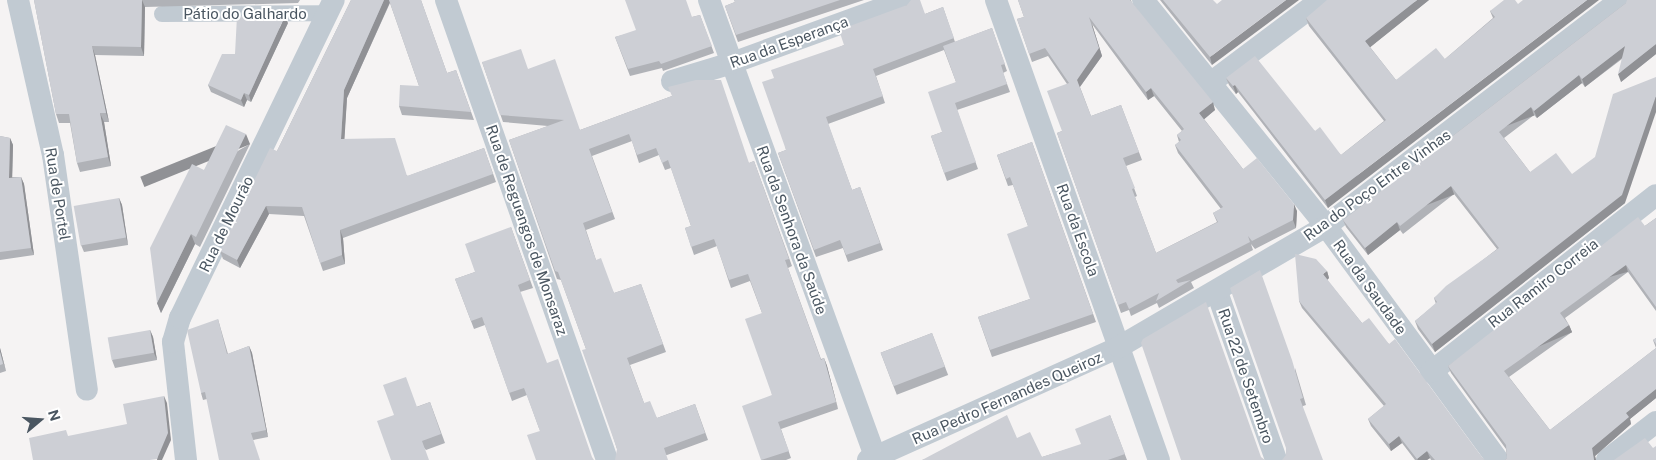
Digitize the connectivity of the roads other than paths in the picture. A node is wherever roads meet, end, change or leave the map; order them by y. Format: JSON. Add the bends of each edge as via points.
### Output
{"nodes":[{"id":1,"x":18,"y":0,"type":"edge"},
{"id":2,"x":446,"y":0,"type":"edge"},
{"id":3,"x":709,"y":0,"type":"edge"},
{"id":4,"x":906,"y":0,"type":"edge"},
{"id":5,"x":996,"y":0,"type":"edge"},
{"id":6,"x":1143,"y":0,"type":"edge"},
{"id":7,"x":1321,"y":0,"type":"edge"},
{"id":8,"x":1621,"y":0,"type":"edge"},
{"id":9,"x":331,"y":7,"type":"edge"},
{"id":10,"x":162,"y":14,"type":"dead end"},
{"id":11,"x":732,"y":63,"type":"junction"},
{"id":12,"x":672,"y":81,"type":"dead end"},
{"id":13,"x":1209,"y":84,"type":"junction"},
{"id":14,"x":1656,"y":194,"type":"edge"},
{"id":15,"x":1326,"y":226,"type":"junction"},
{"id":16,"x":1216,"y":292,"type":"junction"},
{"id":17,"x":1119,"y":348,"type":"junction"},
{"id":18,"x":1431,"y":372,"type":"junction"},
{"id":19,"x":87,"y":390,"type":"dead end"},
{"id":20,"x":1656,"y":422,"type":"edge"},
{"id":21,"x":873,"y":459,"type":"edge"},
{"id":22,"x":186,"y":460,"type":"edge"},
{"id":23,"x":607,"y":460,"type":"edge"},
{"id":24,"x":1160,"y":460,"type":"edge"},
{"id":25,"x":1276,"y":460,"type":"edge"},
{"id":26,"x":1498,"y":460,"type":"edge"},
{"id":27,"x":1607,"y":460,"type":"edge"}],
"edges":[{"from":1,"to":19,"type":"street","name":"Rua de Portel","via":[[53,155]]},
{"from":2,"to":23,"type":"street","name":"Rua de Reguengos de Monsaraz"},
{"from":3,"to":11,"type":"street","name":"Rua da Senhora da Saúde"},
{"from":4,"to":11,"type":"street","name":"Rua da Esperança"},
{"from":5,"to":17,"type":"street","name":"Rua da Escola"},
{"from":6,"to":13,"type":"street","name":"Rua da Saudade"},
{"from":7,"to":13,"type":"street"},
{"from":8,"to":15,"type":"street","name":"Rua do Poço Entre Vinhas"},
{"from":9,"to":10,"type":"street","name":"Pátio do Galhardo"},
{"from":9,"to":22,"type":"street","name":"Rua de Mourão","via":[[180,318],[173,342]]},
{"from":11,"to":12,"type":"street","name":"Rua da Esperança"},
{"from":11,"to":21,"type":"street","name":"Rua da Senhora da Saúde"},
{"from":13,"to":15,"type":"street","name":"Rua da Saudade"},
{"from":14,"to":18,"type":"street","name":"Rua Ramiro Correia"},
{"from":15,"to":16,"type":"street","name":"Rua do Poço Entre Vinhas"},
{"from":15,"to":18,"type":"street","name":"Rua da Saudade"},
{"from":16,"to":17,"type":"street","name":"Rua do Poço Entre Vinhas"},
{"from":16,"to":25,"type":"street","name":"Rua 22 de Setembro"},
{"from":17,"to":21,"type":"street","name":"Rua Pedro Fernandes Queiroz"},
{"from":17,"to":24,"type":"street","name":"Rua da Escola"},
{"from":18,"to":26,"type":"street","name":"Rua da Saudade"},
{"from":20,"to":27,"type":"street"}]}
